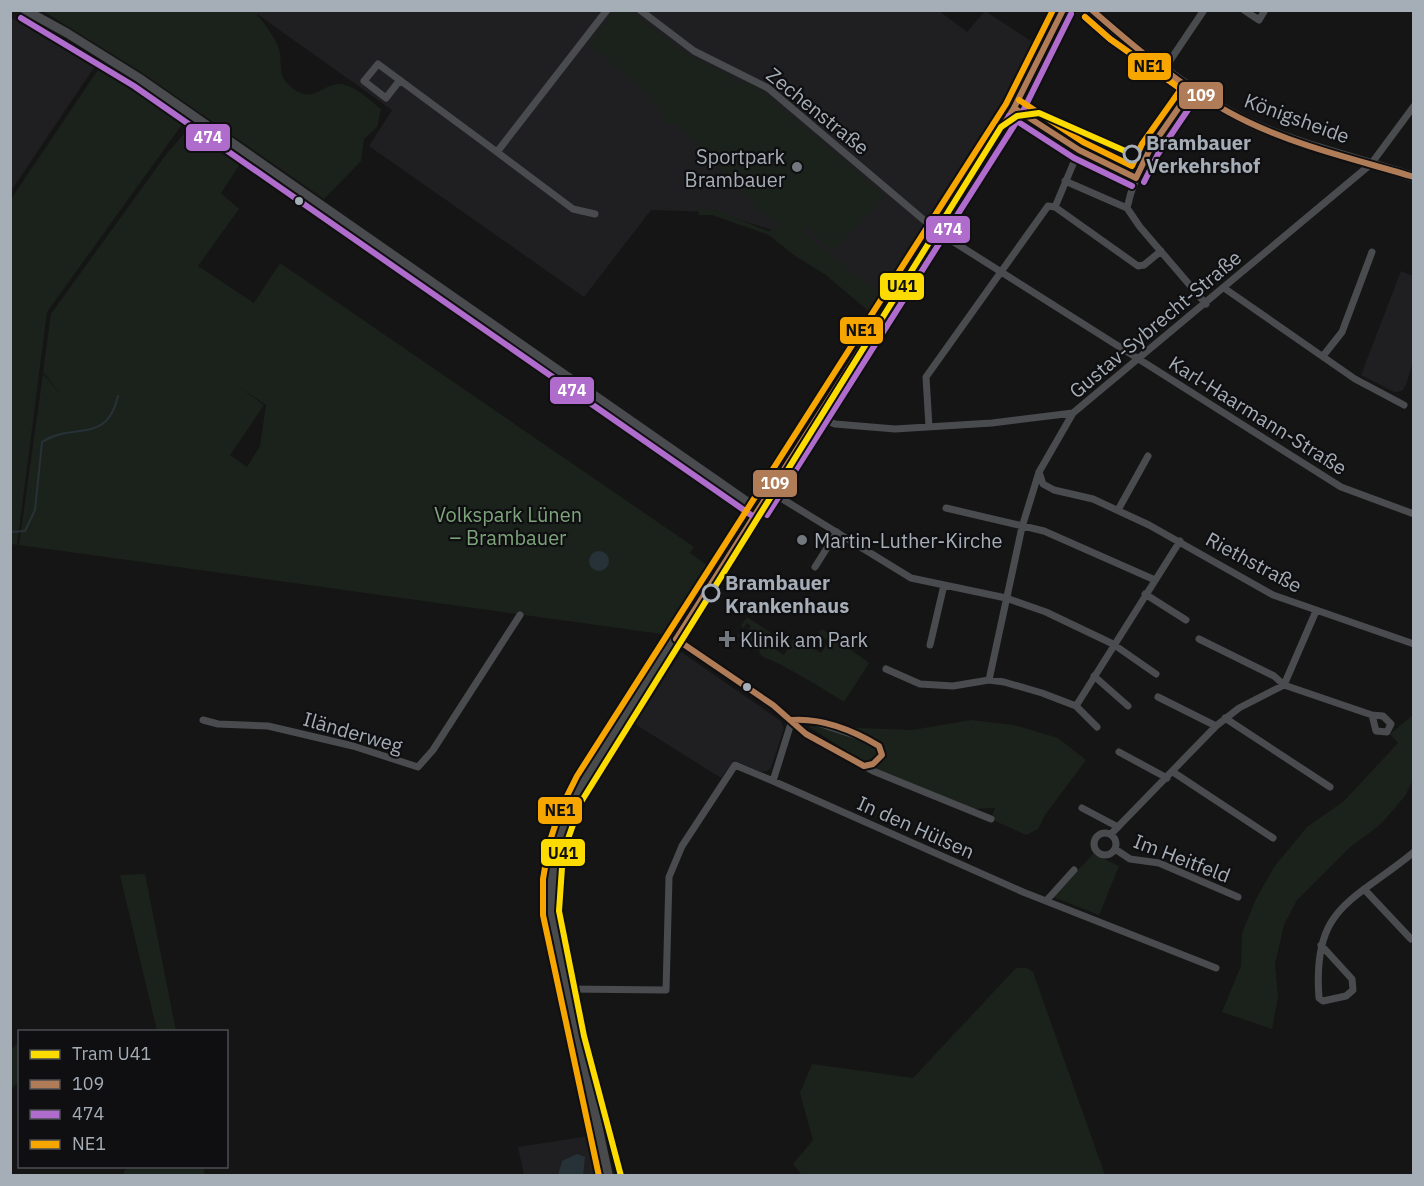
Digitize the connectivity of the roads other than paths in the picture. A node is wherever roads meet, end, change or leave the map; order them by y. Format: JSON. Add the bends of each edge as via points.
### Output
{"nodes":[{"id":1,"x":25,"y":10,"type":"edge"},
{"id":2,"x":607,"y":10,"type":"edge"},
{"id":3,"x":640,"y":10,"type":"edge"},
{"id":4,"x":1063,"y":10,"type":"edge"},
{"id":5,"x":1091,"y":10,"type":"edge"},
{"id":6,"x":1204,"y":10,"type":"edge"},
{"id":7,"x":1244,"y":10,"type":"edge"},
{"id":8,"x":1265,"y":10,"type":"edge"},
{"id":9,"x":1166,"y":68,"type":"junction"},
{"id":10,"x":400,"y":80,"type":"junction"},
{"id":11,"x":1193,"y":87,"type":"junction"},
{"id":12,"x":1413,"y":106,"type":"edge"},
{"id":13,"x":497,"y":152,"type":"junction"},
{"id":14,"x":1371,"y":164,"type":"junction"},
{"id":15,"x":1413,"y":177,"type":"edge"},
{"id":16,"x":1136,"y":178,"type":"junction"},
{"id":17,"x":1065,"y":181,"type":"junction"},
{"id":18,"x":1052,"y":207,"type":"junction"},
{"id":19,"x":1127,"y":208,"type":"junction"},
{"id":20,"x":596,"y":214,"type":"dead end"},
{"id":21,"x":936,"y":231,"type":"junction"},
{"id":22,"x":1161,"y":251,"type":"junction"},
{"id":23,"x":1372,"y":252,"type":"dead end"},
{"id":24,"x":1001,"y":273,"type":"junction"},
{"id":25,"x":1224,"y":288,"type":"junction"},
{"id":26,"x":1206,"y":304,"type":"junction"},
{"id":27,"x":1323,"y":356,"type":"junction"},
{"id":28,"x":1137,"y":359,"type":"junction"},
{"id":29,"x":1404,"y":405,"type":"dead end"},
{"id":30,"x":1073,"y":413,"type":"junction"},
{"id":31,"x":819,"y":417,"type":"junction"},
{"id":32,"x":929,"y":427,"type":"junction"},
{"id":33,"x":1148,"y":456,"type":"dead end"},
{"id":34,"x":1039,"y":472,"type":"junction"},
{"id":35,"x":771,"y":492,"type":"junction"},
{"id":36,"x":946,"y":508,"type":"dead end"},
{"id":37,"x":759,"y":510,"type":"junction"},
{"id":38,"x":1118,"y":510,"type":"junction"},
{"id":39,"x":1413,"y":514,"type":"edge"},
{"id":40,"x":1022,"y":527,"type":"junction"},
{"id":41,"x":837,"y":532,"type":"junction"},
{"id":42,"x":1180,"y":542,"type":"junction"},
{"id":43,"x":815,"y":567,"type":"dead end"},
{"id":44,"x":1155,"y":580,"type":"junction"},
{"id":45,"x":944,"y":585,"type":"junction"},
{"id":46,"x":1146,"y":594,"type":"junction"},
{"id":47,"x":1006,"y":598,"type":"junction"},
{"id":48,"x":1316,"y":611,"type":"junction"},
{"id":49,"x":520,"y":615,"type":"dead end"},
{"id":50,"x":1186,"y":620,"type":"dead end"},
{"id":51,"x":676,"y":639,"type":"junction"},
{"id":52,"x":1199,"y":639,"type":"dead end"},
{"id":53,"x":1113,"y":644,"type":"junction"},
{"id":54,"x":1413,"y":644,"type":"edge"},
{"id":55,"x":930,"y":645,"type":"dead end"},
{"id":56,"x":886,"y":669,"type":"dead end"},
{"id":57,"x":1156,"y":674,"type":"dead end"},
{"id":58,"x":1094,"y":676,"type":"junction"},
{"id":59,"x":989,"y":680,"type":"junction"},
{"id":60,"x":1284,"y":685,"type":"junction"},
{"id":61,"x":1158,"y":697,"type":"dead end"},
{"id":62,"x":1076,"y":706,"type":"junction"},
{"id":63,"x":1128,"y":706,"type":"dead end"},
{"id":64,"x":1372,"y":715,"type":"dead end"},
{"id":65,"x":1225,"y":718,"type":"junction"},
{"id":66,"x":203,"y":720,"type":"dead end"},
{"id":67,"x":792,"y":720,"type":"junction"},
{"id":68,"x":1216,"y":726,"type":"junction"},
{"id":69,"x":1097,"y":727,"type":"dead end"},
{"id":70,"x":1119,"y":752,"type":"dead end"},
{"id":71,"x":864,"y":766,"type":"junction"},
{"id":72,"x":1173,"y":772,"type":"junction"},
{"id":73,"x":1167,"y":778,"type":"junction"},
{"id":74,"x":773,"y":781,"type":"junction"},
{"id":75,"x":1330,"y":787,"type":"dead end"},
{"id":76,"x":1082,"y":808,"type":"dead end"},
{"id":77,"x":991,"y":819,"type":"dead end"},
{"id":78,"x":1118,"y":827,"type":"junction"},
{"id":79,"x":1111,"y":834,"type":"junction"},
{"id":80,"x":1273,"y":838,"type":"dead end"},
{"id":81,"x":1115,"y":849,"type":"junction"},
{"id":82,"x":1413,"y":852,"type":"edge"},
{"id":83,"x":1074,"y":870,"type":"dead end"},
{"id":84,"x":1364,"y":889,"type":"junction"},
{"id":85,"x":1238,"y":897,"type":"dead end"},
{"id":86,"x":1046,"y":901,"type":"junction"},
{"id":87,"x":1411,"y":939,"type":"dead end"},
{"id":88,"x":1321,"y":945,"type":"junction"},
{"id":89,"x":1216,"y":968,"type":"dead end"},
{"id":90,"x":566,"y":989,"type":"junction"},
{"id":91,"x":608,"y":1176,"type":"edge"}],
"edges":[{"from":1,"to":37,"type":"street","via":[[139,78]]},
{"from":2,"to":13,"type":"street"},
{"from":3,"to":21,"type":"street","name":"Zechenstraße","via":[[694,51],[768,87]]},
{"from":4,"to":21,"type":"main road","via":[[1014,108]]},
{"from":5,"to":9,"type":"main road","name":"Königsheide"},
{"from":6,"to":9,"type":"street"},
{"from":7,"to":8,"type":"street","via":[[1258,20]]},
{"from":9,"to":11,"type":"main road","name":"Königsheide"},
{"from":10,"to":10,"type":"street","via":[[378,64],[364,81],[386,98]]},
{"from":10,"to":13,"type":"street"},
{"from":11,"to":14,"type":"main road","name":"Königsheide","via":[[1248,122]]},
{"from":11,"to":16,"type":"street","via":[[1150,149]]},
{"from":12,"to":14,"type":"street","name":"Gustav-Sybrecht-Straße"},
{"from":13,"to":20,"type":"street","via":[[573,209]]},
{"from":14,"to":15,"type":"main road","name":"Königsheide"},
{"from":14,"to":25,"type":"street","name":"Gustav-Sybrecht-Straße"},
{"from":16,"to":17,"type":"street","via":[[1079,150]]},
{"from":16,"to":19,"type":"street"},
{"from":17,"to":18,"type":"street"},
{"from":17,"to":19,"type":"street"},
{"from":18,"to":22,"type":"street","via":[[1138,266]]},
{"from":18,"to":24,"type":"street"},
{"from":19,"to":22,"type":"street"},
{"from":21,"to":24,"type":"street","name":"Karl-Haarmann-Straße"},
{"from":21,"to":31,"type":"main road"},
{"from":22,"to":26,"type":"street"},
{"from":23,"to":27,"type":"street","via":[[1342,332]]},
{"from":24,"to":28,"type":"street","name":"Karl-Haarmann-Straße"},
{"from":24,"to":32,"type":"street","via":[[926,377]]},
{"from":25,"to":26,"type":"street","name":"Gustav-Sybrecht-Straße"},
{"from":25,"to":27,"type":"street"},
{"from":26,"to":28,"type":"street","name":"Gustav-Sybrecht-Straße"},
{"from":27,"to":29,"type":"street","via":[[1355,379]]},
{"from":28,"to":30,"type":"street","name":"Gustav-Sybrecht-Straße"},
{"from":28,"to":39,"type":"street","name":"Karl-Haarmann-Straße","via":[[1341,487]]},
{"from":30,"to":32,"type":"street","name":"Gustav-Sybrecht-Straße"},
{"from":30,"to":34,"type":"street"},
{"from":31,"to":32,"type":"street","name":"Gustav-Sybrecht-Straße","via":[[852,426]]},
{"from":31,"to":35,"type":"main road"},
{"from":33,"to":38,"type":"street"},
{"from":34,"to":38,"type":"street","name":"Riethstraße","via":[[1043,484],[1054,490],[1093,499]]},
{"from":34,"to":40,"type":"street"},
{"from":35,"to":37,"type":"main road"},
{"from":35,"to":41,"type":"street"},
{"from":36,"to":40,"type":"street"},
{"from":37,"to":51,"type":"main road"},
{"from":38,"to":42,"type":"street","name":"Riethstraße"},
{"from":40,"to":44,"type":"street","via":[[1044,531]]},
{"from":40,"to":47,"type":"street"},
{"from":41,"to":43,"type":"street"},
{"from":41,"to":45,"type":"street","via":[[911,578]]},
{"from":42,"to":44,"type":"street"},
{"from":42,"to":48,"type":"street","name":"Riethstraße","via":[[1273,595]]},
{"from":44,"to":46,"type":"street"},
{"from":45,"to":47,"type":"street"},
{"from":45,"to":55,"type":"street"},
{"from":46,"to":50,"type":"street"},
{"from":46,"to":53,"type":"street"},
{"from":47,"to":53,"type":"street","via":[[1074,622]]},
{"from":47,"to":59,"type":"street"},
{"from":48,"to":54,"type":"street","name":"Riethstraße"},
{"from":48,"to":60,"type":"street"},
{"from":49,"to":66,"type":"street","name":"Iländerweg","via":[[418,767],[278,728]]},
{"from":51,"to":67,"type":"street"},
{"from":51,"to":90,"type":"main road","via":[[585,781],[559,837],[551,900]]},
{"from":52,"to":60,"type":"street","via":[[1274,676]]},
{"from":53,"to":57,"type":"street"},
{"from":53,"to":58,"type":"street"},
{"from":56,"to":59,"type":"street","via":[[920,684],[953,686]]},
{"from":58,"to":62,"type":"street"},
{"from":58,"to":63,"type":"street"},
{"from":59,"to":62,"type":"street"},
{"from":60,"to":64,"type":"street"},
{"from":60,"to":65,"type":"street","name":"Im Heitfeld"},
{"from":61,"to":68,"type":"street"},
{"from":62,"to":69,"type":"street"},
{"from":65,"to":68,"type":"street","name":"Im Heitfeld"},
{"from":65,"to":75,"type":"street"},
{"from":67,"to":71,"type":"street","via":[[806,734]]},
{"from":67,"to":71,"type":"street","via":[[829,726],[879,746],[882,755],[878,761]]},
{"from":67,"to":74,"type":"street"},
{"from":68,"to":72,"type":"street","name":"Im Heitfeld"},
{"from":70,"to":73,"type":"street"},
{"from":71,"to":77,"type":"street"},
{"from":72,"to":73,"type":"street","name":"Im Heitfeld"},
{"from":72,"to":80,"type":"street"},
{"from":73,"to":78,"type":"street","name":"Im Heitfeld"},
{"from":74,"to":86,"type":"street","name":"In den Hülsen"},
{"from":74,"to":90,"type":"street","name":"In den Hülsen","via":[[735,765],[682,846],[669,877],[666,990]]},
{"from":76,"to":78,"type":"street","name":"Im Heitfeld"},
{"from":78,"to":79,"type":"street","name":"Im Heitfeld"},
{"from":79,"to":81,"type":"street","name":"Im Heitfeld"},
{"from":79,"to":81,"type":"street","name":"Im Heitfeld","via":[[1100,834],[1095,846],[1104,854]]},
{"from":81,"to":85,"type":"street","name":"Im Heitfeld","via":[[1130,859],[1159,863]]},
{"from":82,"to":84,"type":"street"},
{"from":83,"to":86,"type":"street"},
{"from":84,"to":87,"type":"street"},
{"from":84,"to":88,"type":"street","via":[[1343,905]]},
{"from":86,"to":89,"type":"street","name":"In den Hülsen"},
{"from":88,"to":88,"type":"street","via":[[1317,967],[1319,998],[1323,1001],[1346,996],[1353,990],[1352,979]]},
{"from":90,"to":91,"type":"main road"}]}
